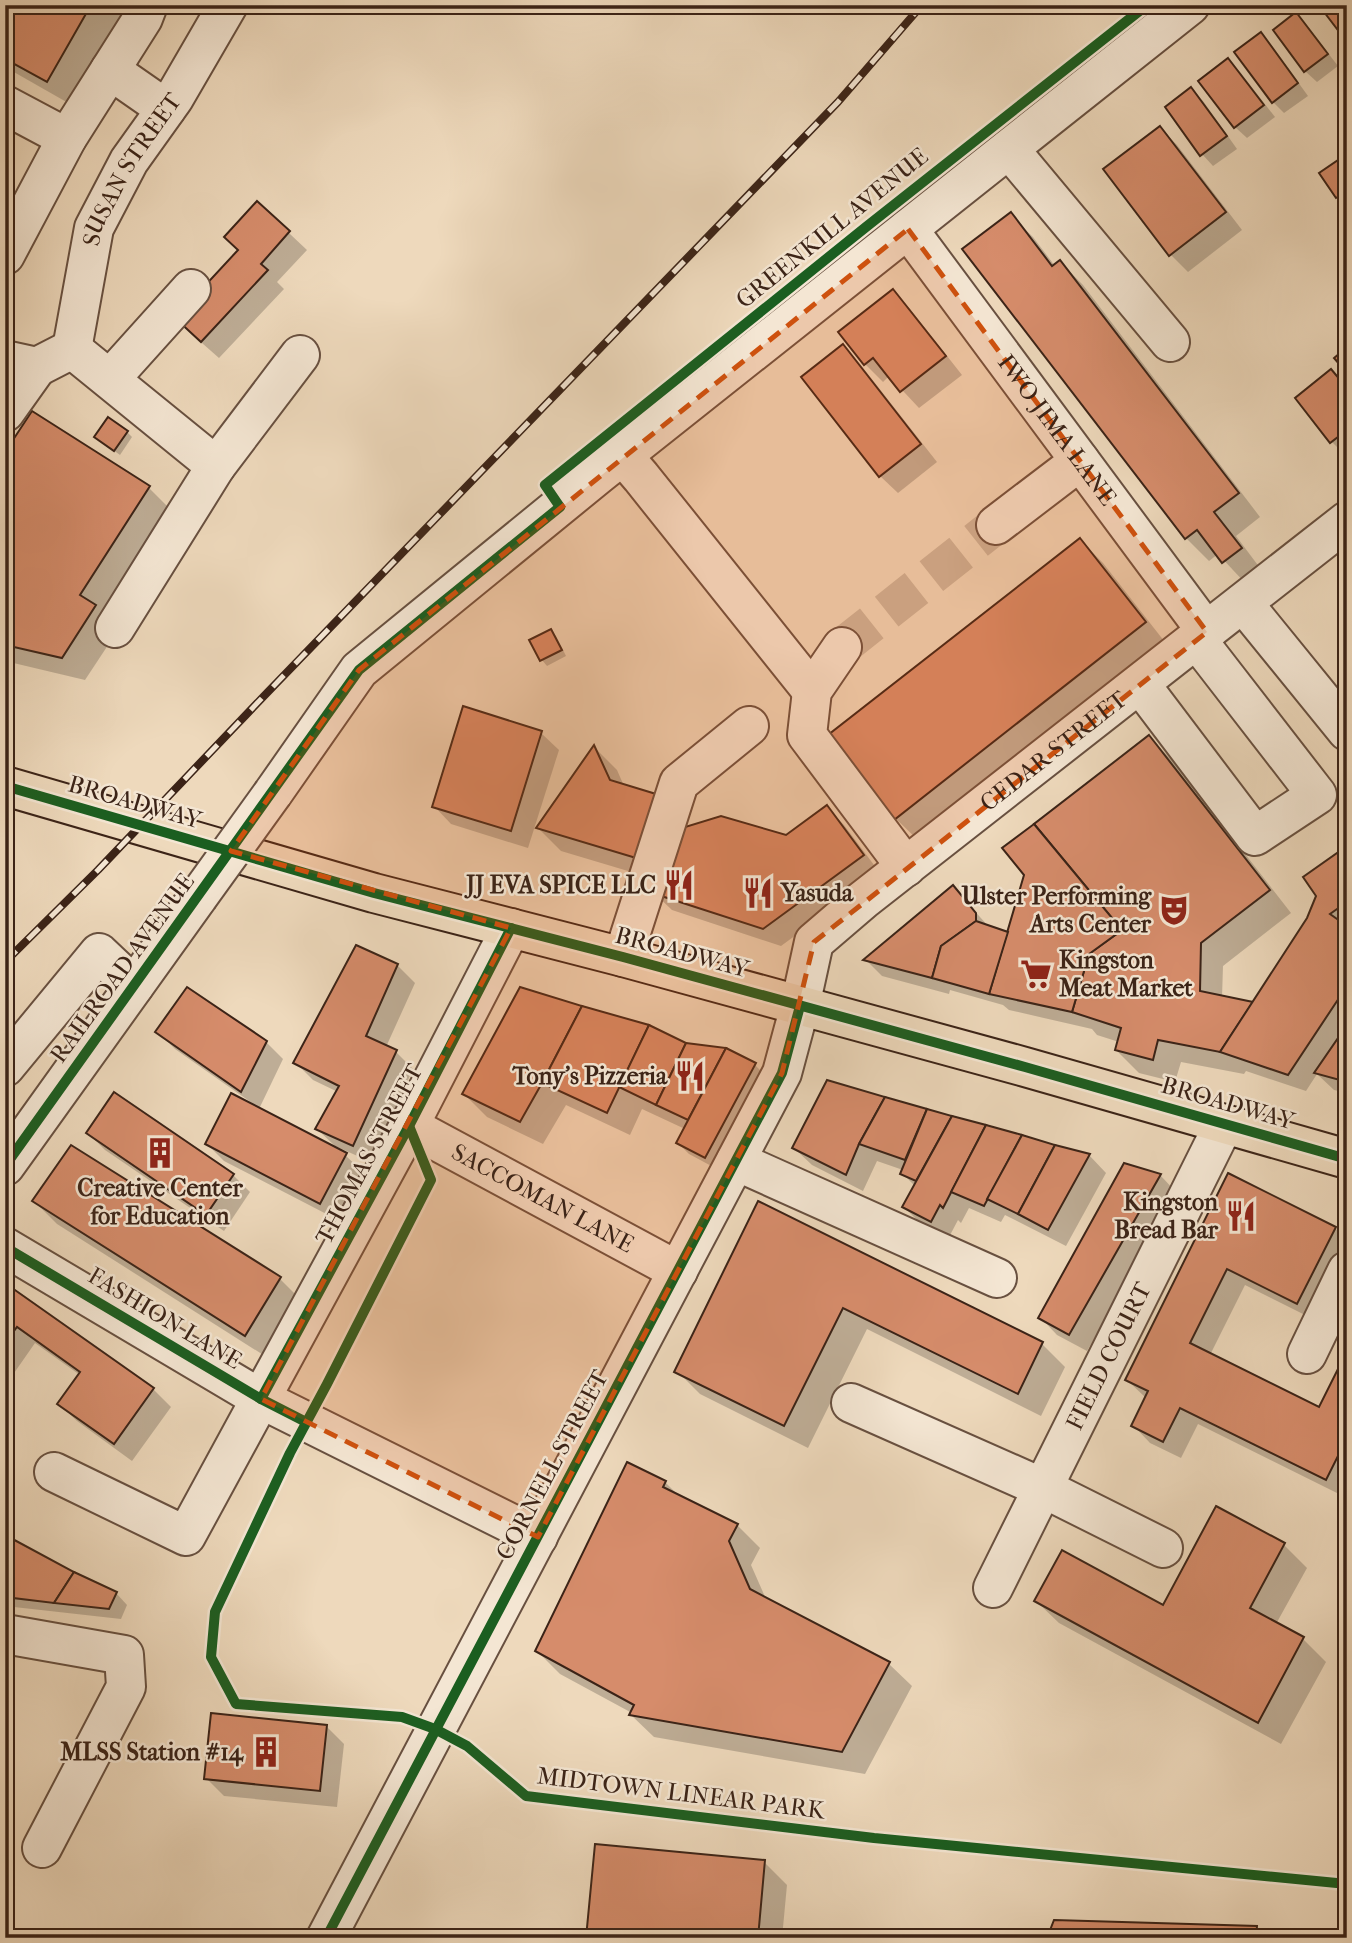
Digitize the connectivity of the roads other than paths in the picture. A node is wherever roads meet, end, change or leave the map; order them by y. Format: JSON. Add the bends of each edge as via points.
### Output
{"nodes":[{"id":1,"x":148,"y":5,"type":"edge"},
{"id":2,"x":228,"y":5,"type":"edge"},
{"id":3,"x":1190,"y":5,"type":"edge"},
{"id":4,"x":110,"y":70,"type":"junction"},
{"id":5,"x":5,"y":106,"type":"edge"},
{"id":6,"x":166,"y":109,"type":"junction"},
{"id":7,"x":67,"y":138,"type":"junction"},
{"id":8,"x":1009,"y":149,"type":"junction"},
{"id":9,"x":908,"y":229,"type":"junction"},
{"id":10,"x":5,"y":255,"type":"edge"},
{"id":11,"x":191,"y":289,"type":"dead end"},
{"id":12,"x":1170,"y":342,"type":"dead end"},
{"id":13,"x":72,"y":349,"type":"junction"},
{"id":14,"x":300,"y":355,"type":"dead end"},
{"id":15,"x":21,"y":364,"type":"edge"},
{"id":16,"x":110,"y":379,"type":"junction"},
{"id":17,"x":5,"y":412,"type":"edge"},
{"id":18,"x":623,"y":456,"type":"junction"},
{"id":19,"x":1080,"y":461,"type":"junction"},
{"id":20,"x":216,"y":466,"type":"junction"},
{"id":21,"x":1347,"y":521,"type":"edge"},
{"id":22,"x":996,"y":525,"type":"tunnel mouth"},
{"id":23,"x":1242,"y":603,"type":"junction"},
{"id":24,"x":115,"y":628,"type":"dead end"},
{"id":25,"x":1202,"y":636,"type":"junction"},
{"id":26,"x":842,"y":647,"type":"tunnel mouth"},
{"id":27,"x":1140,"y":684,"type":"junction"},
{"id":28,"x":812,"y":691,"type":"junction"},
{"id":29,"x":749,"y":726,"type":"dead end"},
{"id":30,"x":1347,"y":731,"type":"edge"},
{"id":31,"x":5,"y":786,"type":"edge"},
{"id":32,"x":272,"y":793,"type":"joint"},
{"id":33,"x":906,"y":867,"type":"junction"},
{"id":34,"x":511,"y":928,"type":"junction"},
{"id":35,"x":623,"y":957,"type":"junction"},
{"id":36,"x":134,"y":986,"type":"junction"},
{"id":37,"x":800,"y":1006,"type":"junction"},
{"id":38,"x":5,"y":1067,"type":"edge"},
{"id":39,"x":1224,"y":1124,"type":"junction"},
{"id":40,"x":409,"y":1126,"type":"junction"},
{"id":41,"x":1347,"y":1159,"type":"edge"},
{"id":42,"x":736,"y":1161,"type":"junction"},
{"id":43,"x":5,"y":1166,"type":"edge"},
{"id":44,"x":5,"y":1247,"type":"edge"},
{"id":45,"x":678,"y":1270,"type":"junction"},
{"id":46,"x":1347,"y":1271,"type":"edge"},
{"id":47,"x":997,"y":1278,"type":"dead end"},
{"id":48,"x":1307,"y":1354,"type":"dead end"},
{"id":49,"x":261,"y":1399,"type":"junction"},
{"id":50,"x":851,"y":1403,"type":"dead end"},
{"id":51,"x":54,"y":1472,"type":"dead end"},
{"id":52,"x":1043,"y":1488,"type":"junction"},
{"id":53,"x":538,"y":1537,"type":"junction"},
{"id":54,"x":1164,"y":1548,"type":"dead end"},
{"id":55,"x":993,"y":1588,"type":"dead end"},
{"id":56,"x":5,"y":1634,"type":"edge"},
{"id":57,"x":42,"y":1848,"type":"dead end"},
{"id":58,"x":326,"y":1938,"type":"edge"}],
"edges":[{"from":1,"to":4,"type":"street"},
{"from":2,"to":6,"type":"street","name":"SUSAN STREET"},
{"from":3,"to":8,"type":"street","name":"GREENKILL AVENUE"},
{"from":4,"to":6,"type":"street"},
{"from":4,"to":7,"type":"street"},
{"from":5,"to":7,"type":"street"},
{"from":6,"to":13,"type":"street","name":"SUSAN STREET","via":[[129,161],[94,228]]},
{"from":7,"to":10,"type":"street"},
{"from":8,"to":9,"type":"street","name":"GREENKILL AVENUE"},
{"from":8,"to":12,"type":"street"},
{"from":9,"to":18,"type":"street","name":"GREENKILL AVENUE"},
{"from":9,"to":19,"type":"street","name":"IWO JIMA LANE"},
{"from":11,"to":16,"type":"street"},
{"from":13,"to":15,"type":"street"},
{"from":13,"to":16,"type":"street"},
{"from":14,"to":20,"type":"street"},
{"from":15,"to":17,"type":"street"},
{"from":16,"to":20,"type":"street"},
{"from":18,"to":28,"type":"street"},
{"from":18,"to":32,"type":"street","name":"GREENKILL AVENUE","via":[[359,670]]},
{"from":19,"to":22,"type":"street"},
{"from":19,"to":25,"type":"street","name":"IWO JIMA LANE"},
{"from":20,"to":24,"type":"street"},
{"from":21,"to":23,"type":"street","name":"CEDAR STREET"},
{"from":23,"to":25,"type":"street","name":"CEDAR STREET"},
{"from":23,"to":30,"type":"street"},
{"from":25,"to":27,"type":"street","name":"CEDAR STREET"},
{"from":25,"to":27,"type":"street","name":"IWO JIMA LANE","via":[[1317,794],[1255,836]]},
{"from":26,"to":28,"type":"street"},
{"from":27,"to":33,"type":"street","name":"CEDAR STREET"},
{"from":28,"to":33,"type":"street","via":[[807,735]]},
{"from":29,"to":35,"type":"street","via":[[679,783]]},
{"from":31,"to":34,"type":"highway","name":"BROADWAY"},
{"from":32,"to":36,"type":"street","name":"RAILROAD AVENUE","bridge":true},
{"from":33,"to":37,"type":"street","name":"CEDAR STREET","via":[[814,942]]},
{"from":34,"to":35,"type":"highway","name":"BROADWAY"},
{"from":34,"to":40,"type":"street","name":"THOMAS STREET"},
{"from":35,"to":37,"type":"highway","name":"BROADWAY"},
{"from":36,"to":38,"type":"street","via":[[99,953]]},
{"from":36,"to":43,"type":"street","name":"RAILROAD AVENUE"},
{"from":37,"to":39,"type":"highway","name":"BROADWAY"},
{"from":37,"to":42,"type":"street","name":"CORNELL STREET","via":[[782,1073]]},
{"from":39,"to":41,"type":"highway","name":"BROADWAY"},
{"from":39,"to":52,"type":"street","name":"FIELD COURT"},
{"from":40,"to":45,"type":"street","name":"SACCOMAN LANE"},
{"from":40,"to":49,"type":"street","name":"THOMAS STREET"},
{"from":42,"to":45,"type":"street","name":"CORNELL STREET"},
{"from":42,"to":47,"type":"street"},
{"from":44,"to":49,"type":"street","name":"FASHION LANE"},
{"from":45,"to":53,"type":"street","name":"CORNELL STREET"},
{"from":46,"to":48,"type":"street"},
{"from":49,"to":51,"type":"street","name":"THOMAS STREET","via":[[186,1536]]},
{"from":49,"to":53,"type":"street","name":"FASHION LANE"},
{"from":50,"to":52,"type":"street"},
{"from":52,"to":54,"type":"street"},
{"from":52,"to":55,"type":"street","name":"FIELD COURT"},
{"from":53,"to":58,"type":"street","name":"CORNELL STREET"},
{"from":56,"to":57,"type":"street","via":[[124,1655],[126,1687]]}]}
